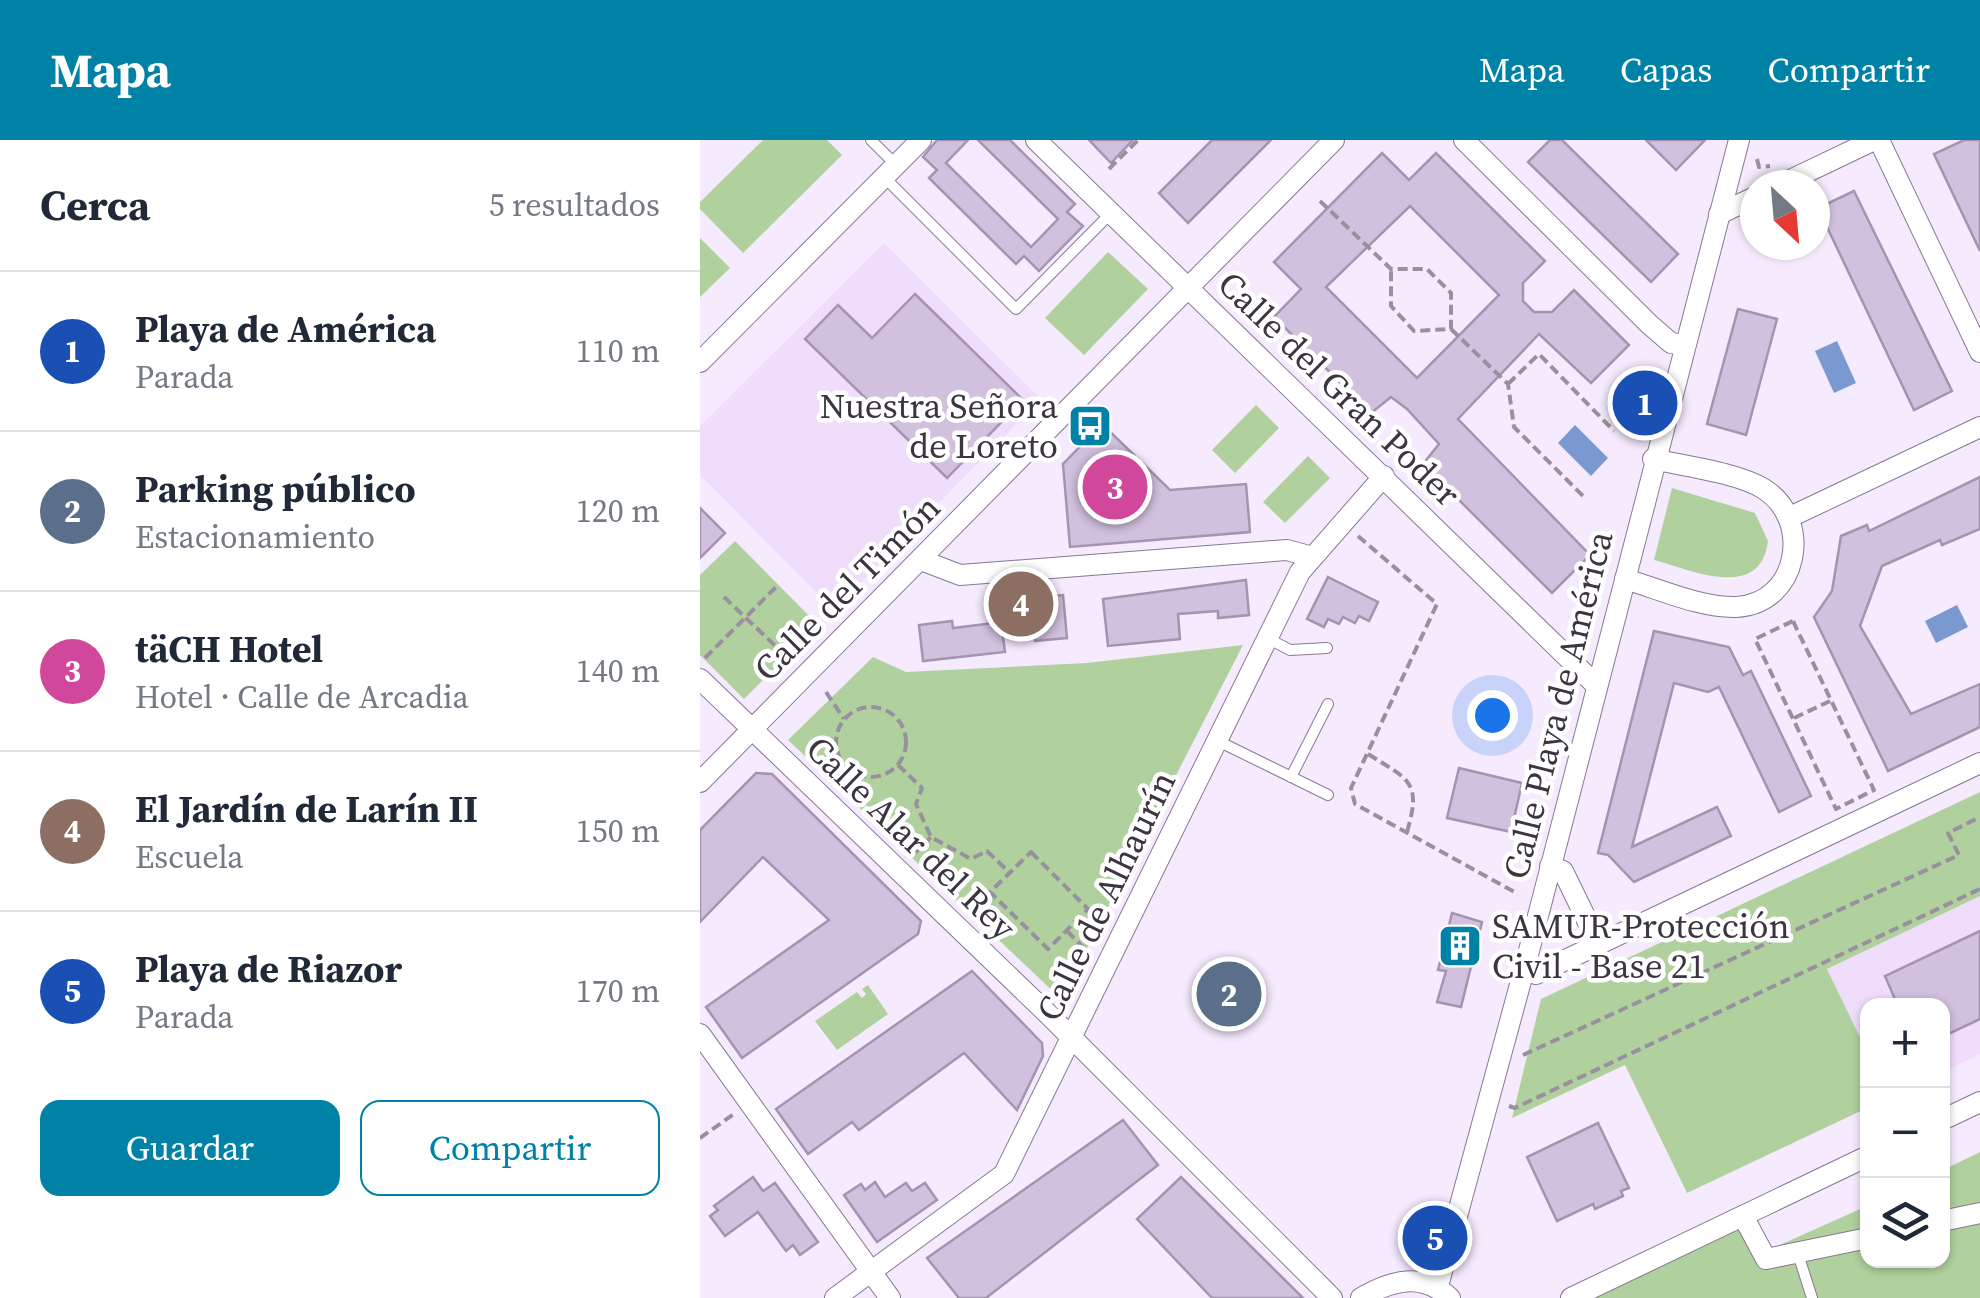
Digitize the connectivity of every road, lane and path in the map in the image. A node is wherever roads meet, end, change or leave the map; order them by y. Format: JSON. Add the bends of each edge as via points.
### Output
{"nodes":[{"id":1,"x":871,"y":140,"type":"edge"},
{"id":2,"x":921,"y":140,"type":"edge"},
{"id":3,"x":1036,"y":140,"type":"edge"},
{"id":4,"x":1138,"y":140,"type":"edge"},
{"id":5,"x":1334,"y":140,"type":"edge"},
{"id":6,"x":1464,"y":140,"type":"edge"},
{"id":7,"x":1739,"y":140,"type":"edge"},
{"id":8,"x":1877,"y":140,"type":"edge"},
{"id":9,"x":1759,"y":151,"type":"dead end"},
{"id":10,"x":1781,"y":161,"type":"dead end"},
{"id":11,"x":1109,"y":169,"type":"dead end"},
{"id":12,"x":1812,"y":170,"type":"edge"},
{"id":13,"x":890,"y":171,"type":"junction"},
{"id":14,"x":1320,"y":200,"type":"dead end"},
{"id":15,"x":1740,"y":204,"type":"edge"},
{"id":16,"x":1110,"y":213,"type":"junction"},
{"id":17,"x":1719,"y":214,"type":"junction"},
{"id":18,"x":1391,"y":269,"type":"junction"},
{"id":19,"x":1188,"y":288,"type":"junction"},
{"id":20,"x":1451,"y":329,"type":"junction"},
{"id":21,"x":1684,"y":346,"type":"junction"},
{"id":22,"x":1980,"y":352,"type":"edge"},
{"id":23,"x":700,"y":362,"type":"edge"},
{"id":24,"x":1508,"y":384,"type":"junction"},
{"id":25,"x":1980,"y":427,"type":"edge"},
{"id":26,"x":1614,"y":431,"type":"dead end"},
{"id":27,"x":1654,"y":459,"type":"junction"},
{"id":28,"x":1384,"y":476,"type":"junction"},
{"id":29,"x":1585,"y":498,"type":"dead end"},
{"id":30,"x":1790,"y":517,"type":"junction"},
{"id":31,"x":1354,"y":532,"type":"dead end"},
{"id":32,"x":1310,"y":556,"type":"junction"},
{"id":33,"x":921,"y":560,"type":"junction"},
{"id":34,"x":1625,"y":579,"type":"junction"},
{"id":35,"x":777,"y":586,"type":"dead end"},
{"id":36,"x":724,"y":597,"type":"dead end"},
{"id":37,"x":746,"y":616,"type":"junction"},
{"id":38,"x":1268,"y":639,"type":"junction"},
{"id":39,"x":1326,"y":648,"type":"dead end"},
{"id":40,"x":789,"y":659,"type":"dead end"},
{"id":41,"x":701,"y":670,"type":"edge"},
{"id":42,"x":1596,"y":684,"type":"junction"},
{"id":43,"x":826,"y":692,"type":"dead end"},
{"id":44,"x":1830,"y":700,"type":"junction"},
{"id":45,"x":1328,"y":704,"type":"dead end"},
{"id":46,"x":844,"y":718,"type":"junction"},
{"id":47,"x":1792,"y":719,"type":"junction"},
{"id":48,"x":752,"y":730,"type":"junction"},
{"id":49,"x":1218,"y":741,"type":"junction"},
{"id":50,"x":1368,"y":754,"type":"junction"},
{"id":51,"x":842,"y":763,"type":"junction"},
{"id":52,"x":1980,"y":764,"type":"edge"},
{"id":53,"x":898,"y":765,"type":"junction"},
{"id":54,"x":1291,"y":777,"type":"junction"},
{"id":55,"x":826,"y":779,"type":"dead end"},
{"id":56,"x":700,"y":782,"type":"edge"},
{"id":57,"x":1328,"y":795,"type":"dead end"},
{"id":58,"x":1980,"y":818,"type":"edge"},
{"id":59,"x":1407,"y":832,"type":"junction"},
{"id":60,"x":931,"y":837,"type":"junction"},
{"id":61,"x":909,"y":859,"type":"dead end"},
{"id":62,"x":1550,"y":866,"type":"junction"},
{"id":63,"x":1010,"y":873,"type":"junction"},
{"id":64,"x":1980,"y":889,"type":"edge"},
{"id":65,"x":1518,"y":894,"type":"dead end"},
{"id":66,"x":1067,"y":931,"type":"junction"},
{"id":67,"x":1599,"y":945,"type":"junction"},
{"id":68,"x":1095,"y":958,"type":"dead end"},
{"id":69,"x":1524,"y":970,"type":"junction"},
{"id":70,"x":700,"y":1034,"type":"edge"},
{"id":71,"x":1071,"y":1038,"type":"junction"},
{"id":72,"x":1522,"y":1055,"type":"dead end"},
{"id":73,"x":1980,"y":1102,"type":"edge"},
{"id":74,"x":1509,"y":1106,"type":"dead end"},
{"id":75,"x":734,"y":1114,"type":"dead end"},
{"id":76,"x":1950,"y":1116,"type":"edge"},
{"id":77,"x":700,"y":1138,"type":"edge"},
{"id":78,"x":1860,"y":1160,"type":"edge"},
{"id":79,"x":1980,"y":1212,"type":"edge"},
{"id":80,"x":1743,"y":1216,"type":"junction"},
{"id":81,"x":1950,"y":1219,"type":"edge"},
{"id":82,"x":1860,"y":1240,"type":"edge"},
{"id":83,"x":1798,"y":1254,"type":"junction"},
{"id":84,"x":872,"y":1271,"type":"junction"},
{"id":85,"x":1444,"y":1292,"type":"edge"},
{"id":86,"x":835,"y":1298,"type":"edge"},
{"id":87,"x":890,"y":1298,"type":"edge"},
{"id":88,"x":1332,"y":1298,"type":"edge"},
{"id":89,"x":1361,"y":1298,"type":"edge"},
{"id":90,"x":1571,"y":1298,"type":"edge"},
{"id":91,"x":1812,"y":1298,"type":"edge"}],
"edges":[{"from":1,"to":13,"type":"lane"},
{"from":2,"to":13,"type":"street"},
{"from":3,"to":16,"type":"street","name":"Calle del Gran Poder"},
{"from":4,"to":11,"type":"path"},
{"from":5,"to":19,"type":"street","name":"Calle del Timón"},
{"from":6,"to":21,"type":"street","via":[[1649,324]]},
{"from":7,"to":17,"type":"street","name":"Calle Playa de América"},
{"from":8,"to":12,"type":"street"},
{"from":8,"to":22,"type":"street"},
{"from":9,"to":10,"type":"path","via":[[1759,167]]},
{"from":13,"to":16,"type":"lane","via":[[1016,309]]},
{"from":13,"to":23,"type":"street"},
{"from":14,"to":18,"type":"path"},
{"from":15,"to":17,"type":"street"},
{"from":16,"to":19,"type":"street","name":"Calle del Gran Poder"},
{"from":17,"to":21,"type":"street","name":"Calle Playa de América"},
{"from":18,"to":20,"type":"path","via":[[1427,269],[1451,292]]},
{"from":18,"to":20,"type":"path","via":[[1391,306],[1414,331]]},
{"from":19,"to":28,"type":"street","name":"Calle del Gran Poder"},
{"from":19,"to":33,"type":"street","name":"Calle del Timón"},
{"from":20,"to":24,"type":"path"},
{"from":21,"to":27,"type":"street","name":"Calle Playa de América"},
{"from":24,"to":26,"type":"path","via":[[1539,354]]},
{"from":24,"to":29,"type":"path","via":[[1514,427]]},
{"from":25,"to":30,"type":"street"},
{"from":27,"to":30,"type":"street","via":[[1762,487]]},
{"from":27,"to":34,"type":"street","name":"Calle Playa de América"},
{"from":28,"to":32,"type":"street","name":"Calle de Alhaurín"},
{"from":28,"to":42,"type":"street","name":"Calle del Gran Poder"},
{"from":30,"to":34,"type":"street","via":[[1794,556],[1786,576],[1756,601],[1710,603]]},
{"from":31,"to":50,"type":"path","via":[[1437,604]]},
{"from":32,"to":33,"type":"street","via":[[1287,550],[960,575]]},
{"from":32,"to":38,"type":"street","name":"Calle de Alhaurín"},
{"from":33,"to":48,"type":"street","name":"Calle del Timón"},
{"from":34,"to":42,"type":"street","name":"Calle Playa de América"},
{"from":35,"to":37,"type":"path"},
{"from":36,"to":37,"type":"path"},
{"from":37,"to":40,"type":"path"},
{"from":37,"to":41,"type":"path"},
{"from":38,"to":39,"type":"lane","via":[[1290,650]]},
{"from":38,"to":49,"type":"street","name":"Calle de Alhaurín"},
{"from":41,"to":48,"type":"street","name":"Calle Alar del Rey"},
{"from":42,"to":62,"type":"street","name":"Calle Playa de América"},
{"from":43,"to":46,"type":"path"},
{"from":44,"to":47,"type":"path"},
{"from":44,"to":47,"type":"path","via":[[1792,621],[1754,640]]},
{"from":44,"to":47,"type":"path","via":[[1874,790],[1836,808]]},
{"from":45,"to":54,"type":"lane"},
{"from":46,"to":51,"type":"path","via":[[836,734]]},
{"from":46,"to":53,"type":"path","via":[[871,706],[889,712],[905,732]]},
{"from":48,"to":56,"type":"street","name":"Calle del Timón"},
{"from":48,"to":71,"type":"street","name":"Calle Alar del Rey"},
{"from":49,"to":54,"type":"lane"},
{"from":49,"to":71,"type":"street","name":"Calle de Alhaurín"},
{"from":50,"to":59,"type":"path","via":[[1414,789]]},
{"from":50,"to":59,"type":"path","via":[[1351,788],[1355,804]]},
{"from":51,"to":53,"type":"path","via":[[866,777]]},
{"from":51,"to":55,"type":"path"},
{"from":52,"to":67,"type":"street"},
{"from":53,"to":60,"type":"path","via":[[922,788],[916,804]]},
{"from":54,"to":57,"type":"lane"},
{"from":58,"to":72,"type":"path","via":[[1948,833],[1958,855]]},
{"from":59,"to":65,"type":"path"},
{"from":60,"to":61,"type":"path"},
{"from":60,"to":63,"type":"path","via":[[971,859],[987,850]]},
{"from":62,"to":67,"type":"street","via":[[1563,871]]},
{"from":62,"to":69,"type":"street","name":"Calle Playa de América"},
{"from":63,"to":66,"type":"path","via":[[990,892],[1048,949]]},
{"from":63,"to":66,"type":"path","via":[[1031,852],[1088,909]]},
{"from":64,"to":74,"type":"path"},
{"from":66,"to":68,"type":"path"},
{"from":67,"to":69,"type":"street","via":[[1536,974]]},
{"from":69,"to":85,"type":"street","name":"Calle Playa de América"},
{"from":70,"to":84,"type":"street"},
{"from":71,"to":84,"type":"street","name":"Calle de Alhaurín","via":[[1004,1174]]},
{"from":71,"to":88,"type":"street","name":"Calle Alar del Rey"},
{"from":73,"to":76,"type":"street"},
{"from":75,"to":77,"type":"path"},
{"from":78,"to":80,"type":"street"},
{"from":79,"to":81,"type":"street"},
{"from":80,"to":83,"type":"street","via":[[1766,1260]]},
{"from":80,"to":90,"type":"street"},
{"from":82,"to":83,"type":"street"},
{"from":83,"to":91,"type":"lane"},
{"from":84,"to":86,"type":"street","name":"Calle de Alhaurín"},
{"from":84,"to":87,"type":"street"},
{"from":85,"to":89,"type":"street","via":[[1401,1281]]}]}
